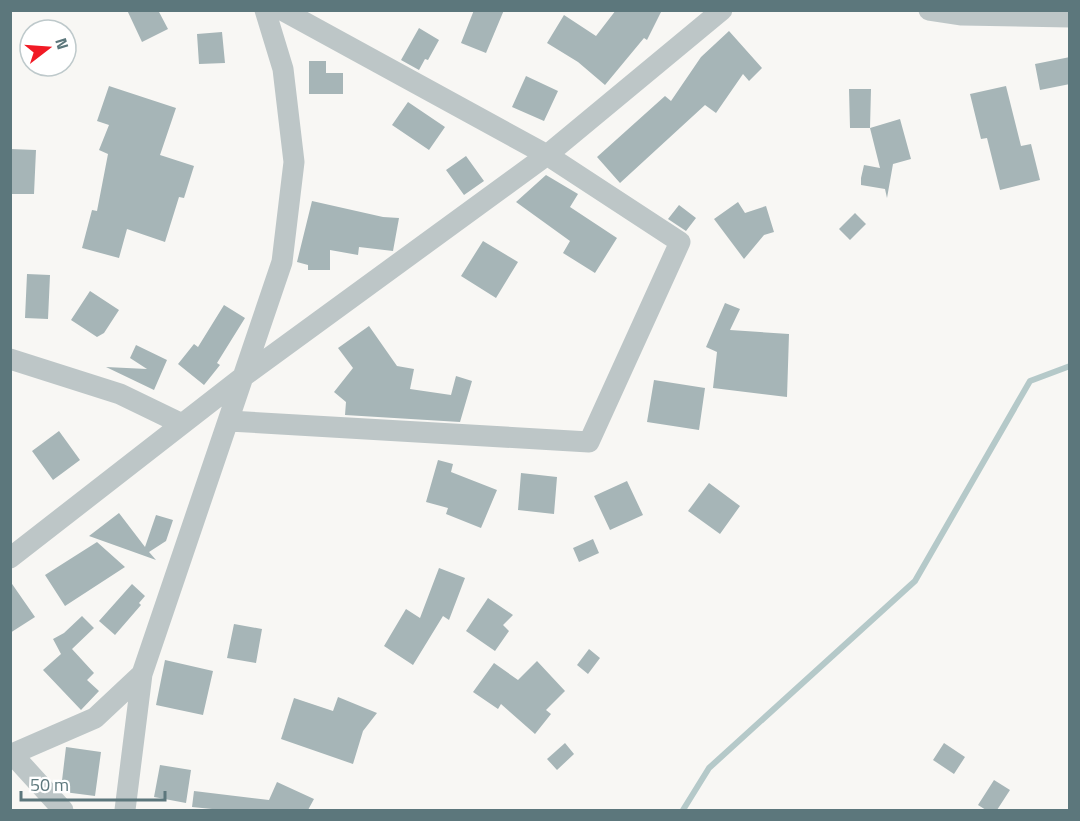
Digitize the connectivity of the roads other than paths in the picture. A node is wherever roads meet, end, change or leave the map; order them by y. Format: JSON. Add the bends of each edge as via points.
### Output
{"nodes":[{"id":1,"x":265,"y":10,"type":"edge"},
{"id":2,"x":282,"y":10,"type":"edge"},
{"id":3,"x":722,"y":10,"type":"edge"},
{"id":4,"x":929,"y":10,"type":"edge"},
{"id":5,"x":1070,"y":17,"type":"edge"},
{"id":6,"x":547,"y":155,"type":"junction"},
{"id":7,"x":10,"y":359,"type":"edge"},
{"id":8,"x":244,"y":375,"type":"junction"},
{"id":9,"x":229,"y":421,"type":"junction"},
{"id":10,"x":182,"y":424,"type":"junction"},
{"id":11,"x":10,"y":558,"type":"edge"},
{"id":12,"x":142,"y":674,"type":"junction"},
{"id":13,"x":12,"y":755,"type":"edge"},
{"id":14,"x":63,"y":810,"type":"edge"},
{"id":15,"x":125,"y":810,"type":"edge"}],
"edges":[{"from":1,"to":8,"type":"street","via":[[283,69],[294,162],[282,262]]},
{"from":2,"to":6,"type":"street"},
{"from":3,"to":6,"type":"street"},
{"from":4,"to":5,"type":"street","via":[[962,15]]},
{"from":6,"to":8,"type":"street"},
{"from":6,"to":9,"type":"street","via":[[680,242],[589,442]]},
{"from":7,"to":10,"type":"street","via":[[120,394]]},
{"from":8,"to":9,"type":"street"},
{"from":8,"to":10,"type":"street"},
{"from":9,"to":12,"type":"street"},
{"from":10,"to":11,"type":"street"},
{"from":12,"to":13,"type":"street","via":[[95,718]]},
{"from":12,"to":15,"type":"street"},
{"from":13,"to":14,"type":"street"}]}
